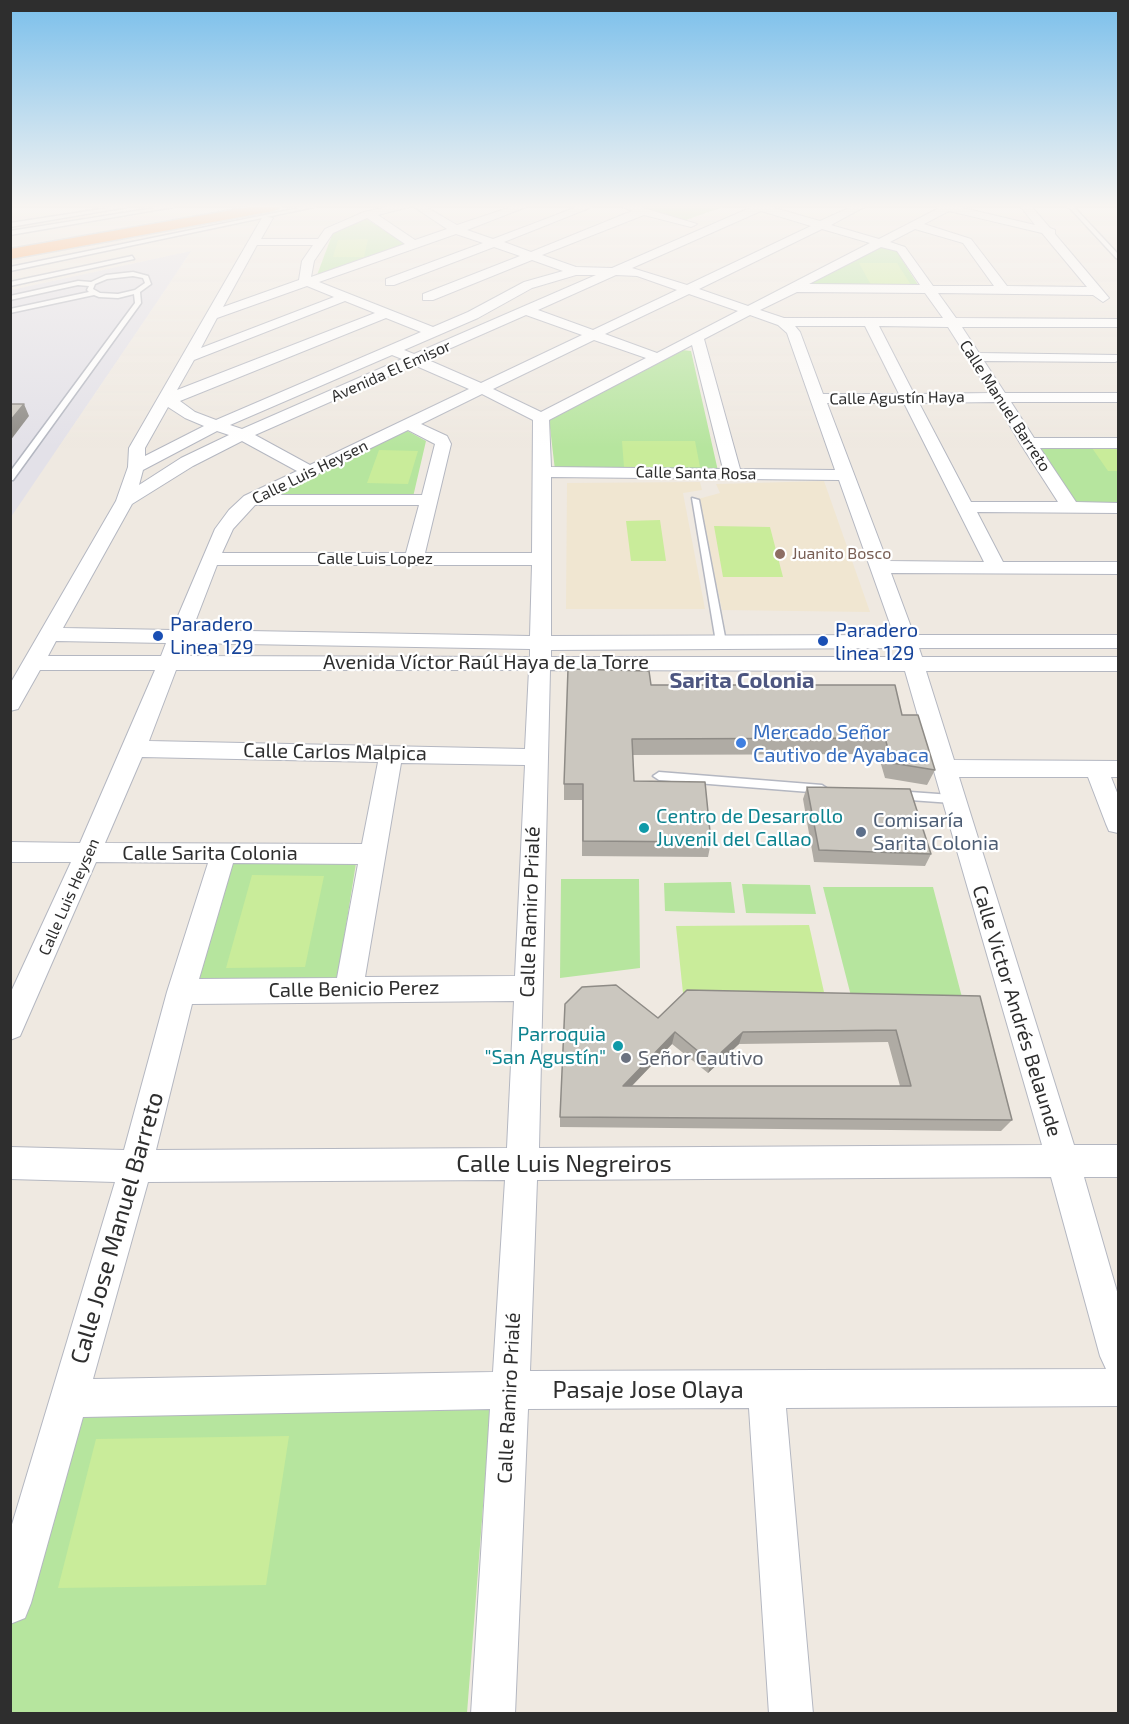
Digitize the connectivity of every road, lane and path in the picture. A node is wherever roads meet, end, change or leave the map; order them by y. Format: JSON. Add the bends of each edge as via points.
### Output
{"nodes":[{"id":1,"x":59,"y":287,"type":"edge"},
{"id":2,"x":91,"y":287,"type":"edge"},
{"id":3,"x":143,"y":287,"type":"edge"},
{"id":4,"x":226,"y":287,"type":"edge"},
{"id":5,"x":292,"y":287,"type":"edge"},
{"id":6,"x":321,"y":287,"type":"edge"},
{"id":7,"x":403,"y":287,"type":"edge"},
{"id":8,"x":435,"y":287,"type":"edge"},
{"id":9,"x":524,"y":287,"type":"edge"},
{"id":10,"x":580,"y":287,"type":"edge"},
{"id":11,"x":683,"y":287,"type":"edge"},
{"id":12,"x":690,"y":287,"type":"edge"},
{"id":13,"x":926,"y":287,"type":"edge"},
{"id":14,"x":1001,"y":287,"type":"edge"},
{"id":15,"x":1094,"y":287,"type":"edge"},
{"id":16,"x":794,"y":288,"type":"joint"},
{"id":17,"x":687,"y":289,"type":"junction"},
{"id":18,"x":928,"y":290,"type":"junction"},
{"id":19,"x":1003,"y":290,"type":"junction"},
{"id":20,"x":137,"y":291,"type":"junction"},
{"id":21,"x":1097,"y":291,"type":"junction"},
{"id":22,"x":93,"y":293,"type":"junction"},
{"id":23,"x":418,"y":293,"type":"junction"},
{"id":24,"x":345,"y":297,"type":"junction"},
{"id":25,"x":10,"y":298,"type":"edge"},
{"id":26,"x":750,"y":310,"type":"junction"},
{"id":27,"x":10,"y":311,"type":"edge"},
{"id":28,"x":528,"y":311,"type":"junction"},
{"id":29,"x":385,"y":314,"type":"junction"},
{"id":30,"x":473,"y":315,"type":"junction"},
{"id":31,"x":210,"y":316,"type":"junction"},
{"id":32,"x":1119,"y":317,"type":"edge"},
{"id":33,"x":783,"y":321,"type":"junction"},
{"id":34,"x":870,"y":322,"type":"junction"},
{"id":35,"x":952,"y":322,"type":"junction"},
{"id":36,"x":1119,"y":323,"type":"edge"},
{"id":37,"x":433,"y":333,"type":"junction"},
{"id":38,"x":594,"y":334,"type":"junction"},
{"id":39,"x":697,"y":338,"type":"junction"},
{"id":40,"x":393,"y":350,"type":"junction"},
{"id":41,"x":189,"y":357,"type":"junction"},
{"id":42,"x":973,"y":357,"type":"junction"},
{"id":43,"x":658,"y":358,"type":"junction"},
{"id":44,"x":1115,"y":358,"type":"dead end"},
{"id":45,"x":415,"y":359,"type":"junction"},
{"id":46,"x":481,"y":389,"type":"junction"},
{"id":47,"x":170,"y":395,"type":"junction"},
{"id":48,"x":998,"y":397,"type":"junction"},
{"id":49,"x":1119,"y":397,"type":"edge"},
{"id":50,"x":911,"y":398,"type":"junction"},
{"id":51,"x":819,"y":399,"type":"junction"},
{"id":52,"x":541,"y":418,"type":"junction"},
{"id":53,"x":408,"y":424,"type":"junction"},
{"id":54,"x":217,"y":425,"type":"junction"},
{"id":55,"x":242,"y":435,"type":"junction"},
{"id":56,"x":1028,"y":443,"type":"junction"},
{"id":57,"x":1119,"y":443,"type":"edge"},
{"id":58,"x":136,"y":467,"type":"junction"},
{"id":59,"x":310,"y":471,"type":"junction"},
{"id":60,"x":545,"y":472,"type":"junction"},
{"id":61,"x":733,"y":474,"type":"junction"},
{"id":62,"x":847,"y":476,"type":"junction"},
{"id":63,"x":10,"y":478,"type":"edge"},
{"id":64,"x":250,"y":500,"type":"junction"},
{"id":65,"x":429,"y":500,"type":"junction"},
{"id":66,"x":695,"y":500,"type":"dead end"},
{"id":67,"x":124,"y":501,"type":"junction"},
{"id":68,"x":965,"y":507,"type":"junction"},
{"id":69,"x":1070,"y":507,"type":"junction"},
{"id":70,"x":1119,"y":508,"type":"edge"},
{"id":71,"x":414,"y":559,"type":"junction"},
{"id":72,"x":540,"y":559,"type":"junction"},
{"id":73,"x":210,"y":560,"type":"junction"},
{"id":74,"x":879,"y":567,"type":"junction"},
{"id":75,"x":996,"y":567,"type":"junction"},
{"id":76,"x":1119,"y":568,"type":"edge"},
{"id":77,"x":51,"y":634,"type":"junction"},
{"id":78,"x":180,"y":638,"type":"junction"},
{"id":79,"x":1119,"y":641,"type":"edge"},
{"id":80,"x":721,"y":642,"type":"junction"},
{"id":81,"x":539,"y":652,"type":"junction"},
{"id":82,"x":909,"y":652,"type":"junction"},
{"id":83,"x":34,"y":663,"type":"junction"},
{"id":84,"x":168,"y":663,"type":"junction"},
{"id":85,"x":1119,"y":664,"type":"edge"},
{"id":86,"x":10,"y":704,"type":"edge"},
{"id":87,"x":134,"y":749,"type":"junction"},
{"id":88,"x":391,"y":753,"type":"junction"},
{"id":89,"x":536,"y":757,"type":"junction"},
{"id":90,"x":945,"y":768,"type":"junction"},
{"id":91,"x":1107,"y":769,"type":"edge"},
{"id":92,"x":659,"y":776,"type":"dead end"},
{"id":93,"x":834,"y":790,"type":"edge"},
{"id":94,"x":881,"y":794,"type":"edge"},
{"id":95,"x":952,"y":799,"type":"junction"},
{"id":96,"x":1119,"y":824,"type":"edge"},
{"id":97,"x":10,"y":852,"type":"edge"},
{"id":98,"x":88,"y":853,"type":"junction"},
{"id":99,"x":223,"y":854,"type":"junction"},
{"id":100,"x":374,"y":854,"type":"junction"},
{"id":101,"x":350,"y":988,"type":"junction"},
{"id":102,"x":528,"y":988,"type":"junction"},
{"id":103,"x":181,"y":992,"type":"junction"},
{"id":104,"x":10,"y":1027,"type":"edge"},
{"id":105,"x":1063,"y":1161,"type":"junction"},
{"id":106,"x":1119,"y":1161,"type":"edge"},
{"id":107,"x":10,"y":1164,"type":"edge"},
{"id":108,"x":522,"y":1164,"type":"junction"},
{"id":109,"x":136,"y":1166,"type":"junction"},
{"id":110,"x":1119,"y":1356,"type":"edge"},
{"id":111,"x":1119,"y":1388,"type":"edge"},
{"id":112,"x":766,"y":1389,"type":"junction"},
{"id":113,"x":510,"y":1390,"type":"junction"},
{"id":114,"x":69,"y":1398,"type":"junction"},
{"id":115,"x":10,"y":1603,"type":"edge"},
{"id":116,"x":493,"y":1713,"type":"edge"},
{"id":117,"x":791,"y":1713,"type":"edge"}],
"edges":[{"from":1,"to":25,"type":"lane"},
{"from":2,"to":22,"type":"lane"},
{"from":3,"to":20,"type":"lane"},
{"from":4,"to":31,"type":"street"},
{"from":5,"to":31,"type":"street"},
{"from":6,"to":24,"type":"street"},
{"from":7,"to":23,"type":"street"},
{"from":8,"to":23,"type":"street"},
{"from":9,"to":30,"type":"street","name":"Avenida El Emisor"},
{"from":10,"to":28,"type":"street","name":"Avenida El Emisor"},
{"from":11,"to":17,"type":"street"},
{"from":12,"to":17,"type":"street","name":"Calle Luis Heysen"},
{"from":13,"to":18,"type":"street","name":"Calle Manuel Barreto"},
{"from":14,"to":19,"type":"street"},
{"from":15,"to":21,"type":"street"},
{"from":16,"to":18,"type":"street"},
{"from":16,"to":26,"type":"street"},
{"from":17,"to":26,"type":"street"},
{"from":17,"to":38,"type":"street","name":"Calle Luis Heysen"},
{"from":18,"to":19,"type":"street"},
{"from":18,"to":35,"type":"street","name":"Calle Manuel Barreto"},
{"from":19,"to":21,"type":"street"},
{"from":20,"to":22,"type":"lane","via":[[118,296]]},
{"from":20,"to":63,"type":"lane","via":[[138,303]]},
{"from":21,"to":32,"type":"street"},
{"from":22,"to":27,"type":"lane"},
{"from":23,"to":30,"type":"street"},
{"from":24,"to":29,"type":"street"},
{"from":24,"to":41,"type":"street"},
{"from":26,"to":33,"type":"street"},
{"from":26,"to":39,"type":"street"},
{"from":28,"to":38,"type":"street"},
{"from":28,"to":45,"type":"street","name":"Avenida El Emisor"},
{"from":29,"to":37,"type":"street"},
{"from":29,"to":47,"type":"street"},
{"from":30,"to":37,"type":"street","name":"Avenida El Emisor"},
{"from":31,"to":41,"type":"street"},
{"from":33,"to":34,"type":"street"},
{"from":33,"to":51,"type":"street","name":"Calle Victor Andrés Belaunde","via":[[793,332]]},
{"from":34,"to":35,"type":"street"},
{"from":34,"to":50,"type":"street"},
{"from":35,"to":36,"type":"street"},
{"from":35,"to":42,"type":"street","name":"Calle Manuel Barreto"},
{"from":37,"to":40,"type":"street","name":"Avenida El Emisor"},
{"from":38,"to":43,"type":"street"},
{"from":38,"to":46,"type":"street","name":"Calle Luis Heysen"},
{"from":39,"to":43,"type":"street"},
{"from":39,"to":61,"type":"street"},
{"from":40,"to":45,"type":"street"},
{"from":40,"to":54,"type":"street","name":"Avenida El Emisor"},
{"from":41,"to":47,"type":"street"},
{"from":42,"to":44,"type":"street"},
{"from":42,"to":48,"type":"street","name":"Calle Manuel Barreto"},
{"from":43,"to":52,"type":"street"},
{"from":45,"to":46,"type":"street"},
{"from":45,"to":55,"type":"street","name":"Avenida El Emisor"},
{"from":46,"to":52,"type":"street"},
{"from":46,"to":53,"type":"street","name":"Calle Luis Heysen"},
{"from":47,"to":54,"type":"street","via":[[190,415]]},
{"from":47,"to":58,"type":"street","via":[[137,447]]},
{"from":48,"to":49,"type":"street","name":"Calle Agustín Haya"},
{"from":48,"to":50,"type":"street","name":"Calle Agustín Haya"},
{"from":48,"to":56,"type":"street","name":"Calle Manuel Barreto"},
{"from":50,"to":51,"type":"street","name":"Calle Agustín Haya"},
{"from":50,"to":68,"type":"street"},
{"from":51,"to":62,"type":"street","name":"Calle Victor Andrés Belaunde"},
{"from":52,"to":60,"type":"street","name":"Calle Ramiro Prialé"},
{"from":53,"to":59,"type":"street","name":"Calle Luis Heysen"},
{"from":53,"to":65,"type":"street","via":[[441,439],[443,444]]},
{"from":54,"to":55,"type":"street"},
{"from":54,"to":58,"type":"street","name":"Avenida El Emisor"},
{"from":55,"to":59,"type":"street"},
{"from":55,"to":67,"type":"street","name":"Avenida El Emisor","via":[[187,462]]},
{"from":56,"to":57,"type":"street"},
{"from":56,"to":69,"type":"street","name":"Calle Manuel Barreto"},
{"from":58,"to":67,"type":"street","name":"Avenida El Emisor"},
{"from":59,"to":64,"type":"street","name":"Calle Luis Heysen"},
{"from":60,"to":61,"type":"street","name":"Calle Santa Rosa"},
{"from":60,"to":72,"type":"street","name":"Calle Ramiro Prialé"},
{"from":61,"to":62,"type":"street","name":"Calle Santa Rosa"},
{"from":62,"to":74,"type":"street","name":"Calle Victor Andrés Belaunde"},
{"from":64,"to":65,"type":"street"},
{"from":64,"to":73,"type":"street","name":"Calle Luis Heysen","via":[[224,529]]},
{"from":65,"to":71,"type":"street"},
{"from":66,"to":80,"type":"lane"},
{"from":67,"to":77,"type":"street","name":"Avenida El Emisor"},
{"from":68,"to":69,"type":"street"},
{"from":68,"to":75,"type":"street"},
{"from":69,"to":70,"type":"street"},
{"from":71,"to":72,"type":"street","name":"Calle Luis Lopez"},
{"from":71,"to":73,"type":"street","name":"Calle Luis Lopez"},
{"from":72,"to":81,"type":"street","name":"Calle Ramiro Prialé"},
{"from":73,"to":78,"type":"street","name":"Calle Luis Heysen"},
{"from":74,"to":75,"type":"street"},
{"from":74,"to":82,"type":"street","name":"Calle Victor Andrés Belaunde"},
{"from":75,"to":76,"type":"street"},
{"from":77,"to":78,"type":"street","name":"Avenida Víctor Raúl Haya de la Torre"},
{"from":77,"to":83,"type":"street","name":"Avenida El Emisor"},
{"from":78,"to":81,"type":"street","name":"Avenida Víctor Raúl Haya de la Torre"},
{"from":78,"to":84,"type":"street","name":"Calle Luis Heysen"},
{"from":79,"to":82,"type":"street","name":"Avenida Víctor Raúl Haya de la Torre"},
{"from":80,"to":81,"type":"street","name":"Avenida Víctor Raúl Haya de la Torre"},
{"from":80,"to":82,"type":"street","name":"Avenida Víctor Raúl Haya de la Torre"},
{"from":81,"to":82,"type":"street","name":"Avenida Víctor Raúl Haya de la Torre"},
{"from":81,"to":84,"type":"street","name":"Avenida Víctor Raúl Haya de la Torre"},
{"from":81,"to":89,"type":"street","name":"Calle Ramiro Prialé"},
{"from":82,"to":85,"type":"street","name":"Avenida Víctor Raúl Haya de la Torre"},
{"from":82,"to":90,"type":"street","name":"Calle Victor Andrés Belaunde"},
{"from":83,"to":84,"type":"street","name":"Avenida Víctor Raúl Haya de la Torre"},
{"from":83,"to":86,"type":"street","name":"Avenida El Emisor"},
{"from":84,"to":87,"type":"street","name":"Calle Luis Heysen"},
{"from":87,"to":88,"type":"street","name":"Calle Carlos Malpica"},
{"from":87,"to":98,"type":"street","name":"Calle Luis Heysen"},
{"from":88,"to":89,"type":"street","name":"Calle Carlos Malpica"},
{"from":88,"to":100,"type":"street"},
{"from":89,"to":102,"type":"street","name":"Calle Ramiro Prialé"},
{"from":90,"to":91,"type":"street"},
{"from":90,"to":95,"type":"street","name":"Calle Victor Andrés Belaunde"},
{"from":91,"to":96,"type":"street"},
{"from":92,"to":93,"type":"lane"},
{"from":94,"to":95,"type":"lane"},
{"from":95,"to":105,"type":"street","name":"Calle Victor Andrés Belaunde"},
{"from":97,"to":98,"type":"street","name":"Calle Sarita Colonia"},
{"from":98,"to":99,"type":"street","name":"Calle Sarita Colonia"},
{"from":98,"to":104,"type":"street","name":"Calle Luis Heysen"},
{"from":99,"to":100,"type":"street","name":"Calle Sarita Colonia"},
{"from":99,"to":103,"type":"street","name":"Calle Jose Manuel Barreto"},
{"from":100,"to":101,"type":"street"},
{"from":101,"to":102,"type":"street","name":"Calle Benicio Perez"},
{"from":101,"to":103,"type":"street","name":"Calle Benicio Perez"},
{"from":102,"to":108,"type":"street","name":"Calle Ramiro Prialé"},
{"from":103,"to":109,"type":"street","name":"Calle Jose Manuel Barreto"},
{"from":105,"to":106,"type":"street","name":"Calle Luis Negreiros"},
{"from":105,"to":108,"type":"street","name":"Calle Luis Negreiros"},
{"from":105,"to":110,"type":"street","name":"Calle Victor Andrés Belaunde"},
{"from":107,"to":109,"type":"street","name":"Calle Luis Negreiros"},
{"from":108,"to":109,"type":"street","name":"Calle Luis Negreiros"},
{"from":108,"to":113,"type":"street","name":"Calle Ramiro Prialé"},
{"from":109,"to":114,"type":"street","name":"Calle Jose Manuel Barreto"},
{"from":111,"to":112,"type":"street","name":"Pasaje Jose Olaya"},
{"from":112,"to":113,"type":"street","name":"Pasaje Jose Olaya"},
{"from":112,"to":117,"type":"street"},
{"from":113,"to":114,"type":"street","name":"Pasaje Jose Olaya"},
{"from":113,"to":116,"type":"street","name":"Calle Ramiro Prialé"},
{"from":114,"to":115,"type":"street","name":"Calle Jose Manuel Barreto"}]}
